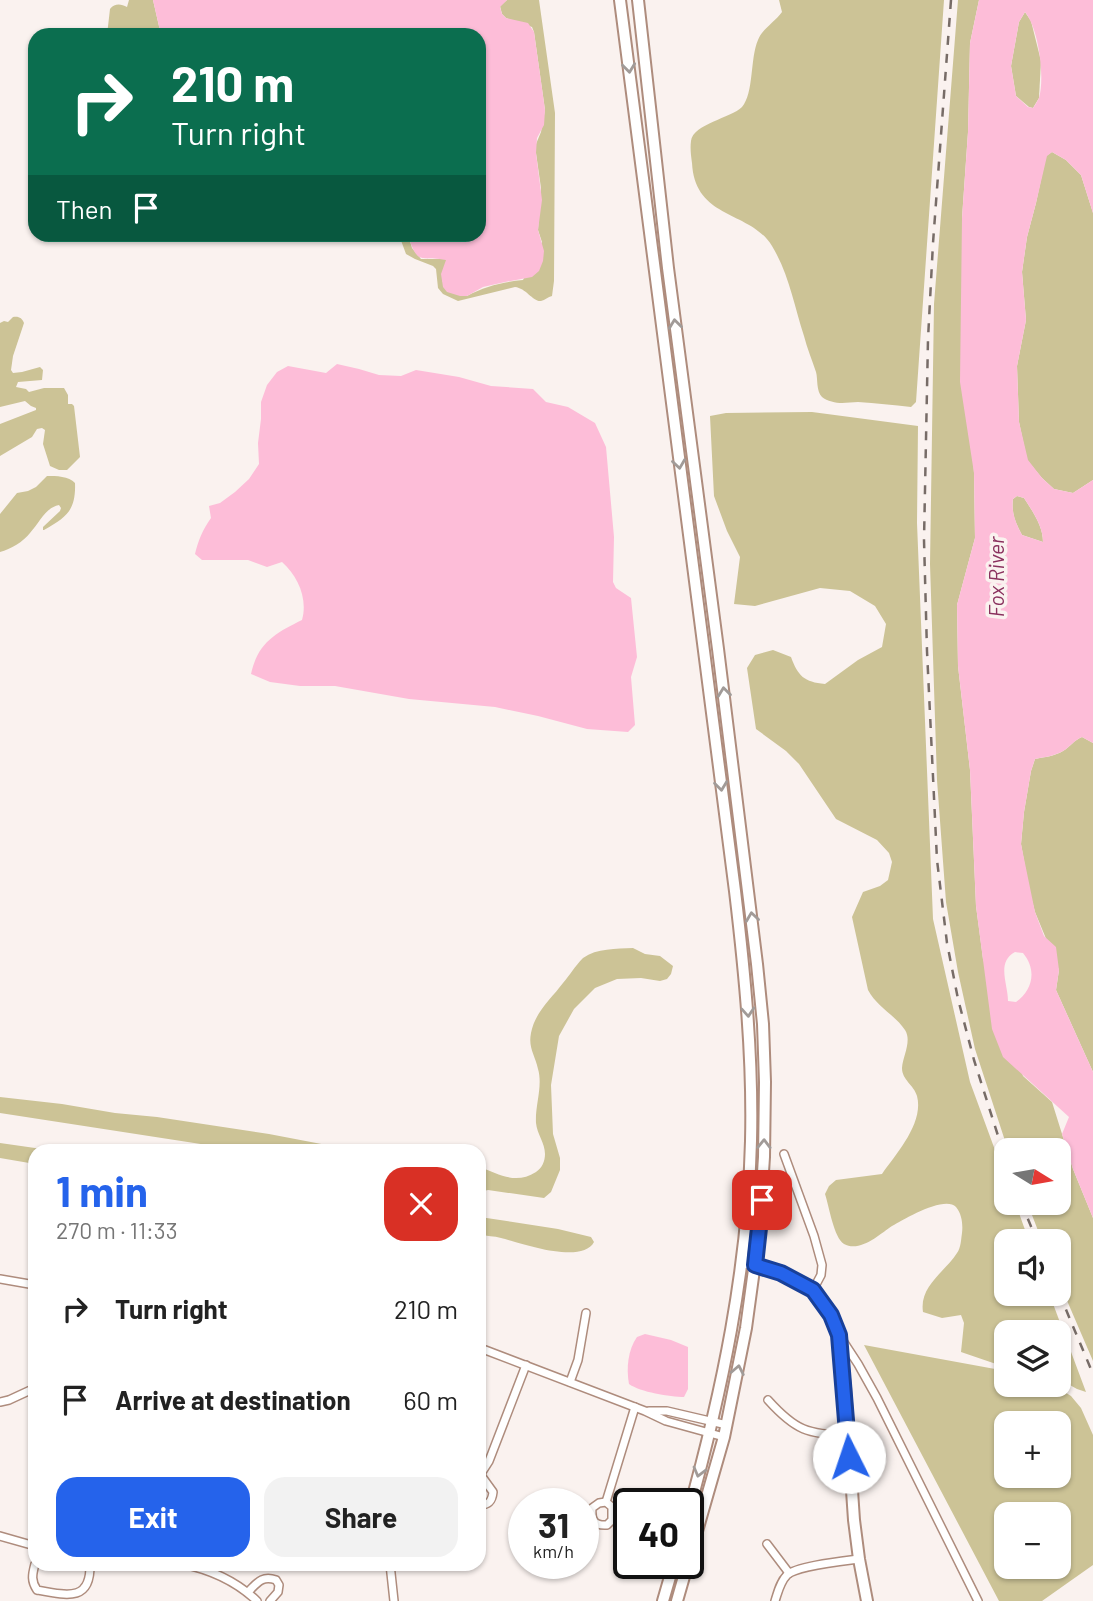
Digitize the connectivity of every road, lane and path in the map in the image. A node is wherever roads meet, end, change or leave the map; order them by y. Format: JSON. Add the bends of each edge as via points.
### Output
{"nodes":[{"id":1,"x":620,"y":0,"type":"edge"},
{"id":2,"x":638,"y":0,"type":"edge"},
{"id":3,"x":784,"y":1154,"type":"dead end"},
{"id":4,"x":742,"y":1262,"type":"junction"},
{"id":5,"x":755,"y":1265,"type":"junction"},
{"id":6,"x":0,"y":1279,"type":"edge"},
{"id":7,"x":28,"y":1284,"type":"edge"},
{"id":8,"x":813,"y":1290,"type":"junction"},
{"id":9,"x":586,"y":1312,"type":"dead end"},
{"id":10,"x":839,"y":1335,"type":"junction"},
{"id":11,"x":486,"y":1350,"type":"edge"},
{"id":12,"x":526,"y":1365,"type":"junction"},
{"id":13,"x":570,"y":1382,"type":"junction"},
{"id":14,"x":28,"y":1391,"type":"edge"},
{"id":15,"x":768,"y":1400,"type":"dead end"},
{"id":16,"x":0,"y":1402,"type":"edge"},
{"id":17,"x":635,"y":1408,"type":"junction"},
{"id":18,"x":645,"y":1411,"type":"junction"},
{"id":19,"x":713,"y":1421,"type":"junction"},
{"id":20,"x":725,"y":1431,"type":"junction"},
{"id":21,"x":710,"y":1433,"type":"junction"},
{"id":22,"x":848,"y":1435,"type":"junction"},
{"id":23,"x":486,"y":1465,"type":"edge"},
{"id":24,"x":486,"y":1482,"type":"edge"},
{"id":25,"x":695,"y":1488,"type":"edge"},
{"id":26,"x":606,"y":1502,"type":"dead end"},
{"id":27,"x":486,"y":1504,"type":"edge"},
{"id":28,"x":0,"y":1536,"type":"edge"},
{"id":29,"x":28,"y":1544,"type":"edge"},
{"id":30,"x":767,"y":1544,"type":"dead end"},
{"id":31,"x":859,"y":1559,"type":"junction"},
{"id":32,"x":33,"y":1571,"type":"edge"},
{"id":33,"x":90,"y":1571,"type":"edge"},
{"id":34,"x":208,"y":1571,"type":"edge"},
{"id":35,"x":390,"y":1571,"type":"edge"},
{"id":36,"x":789,"y":1573,"type":"junction"},
{"id":37,"x":669,"y":1579,"type":"edge"},
{"id":38,"x":248,"y":1592,"type":"junction"},
{"id":39,"x":257,"y":1601,"type":"edge"},
{"id":40,"x":270,"y":1601,"type":"edge"},
{"id":41,"x":394,"y":1601,"type":"edge"},
{"id":42,"x":663,"y":1601,"type":"edge"},
{"id":43,"x":677,"y":1601,"type":"edge"},
{"id":44,"x":775,"y":1601,"type":"edge"},
{"id":45,"x":867,"y":1601,"type":"edge"},
{"id":46,"x":978,"y":1601,"type":"edge"}],
"edges":[{"from":1,"to":4,"type":"main road","one_way":true,"via":[[744,967],[751,1142]]},
{"from":5,"to":2,"type":"main road","one_way":true,"via":[[762,1200],[763,1024]]},
{"from":3,"to":8,"type":"street","via":[[822,1265]]},
{"from":4,"to":5,"type":"main road"},
{"from":4,"to":19,"type":"main road"},
{"from":5,"to":8,"type":"main road"},
{"from":20,"to":5,"type":"main road","one_way":true},
{"from":6,"to":7,"type":"street"},
{"from":8,"to":10,"type":"main road"},
{"from":9,"to":13,"type":"street","via":[[579,1360]]},
{"from":10,"to":22,"type":"main road"},
{"from":10,"to":46,"type":"street","via":[[877,1398]]},
{"from":11,"to":12,"type":"street"},
{"from":12,"to":13,"type":"street"},
{"from":12,"to":23,"type":"street"},
{"from":13,"to":17,"type":"street"},
{"from":14,"to":16,"type":"street"},
{"from":15,"to":22,"type":"street","via":[[801,1429]]},
{"from":17,"to":18,"type":"street"},
{"from":17,"to":26,"type":"street"},
{"from":18,"to":19,"type":"street"},
{"from":18,"to":21,"type":"street"},
{"from":19,"to":20,"type":"street"},
{"from":19,"to":21,"type":"main road"},
{"from":20,"to":21,"type":"street"},
{"from":20,"to":43,"type":"main road"},
{"from":21,"to":25,"type":"main road","one_way":true},
{"from":22,"to":31,"type":"main road"},
{"from":24,"to":27,"type":"street","via":[[493,1492]]},
{"from":28,"to":29,"type":"street"},
{"from":30,"to":36,"type":"street"},
{"from":31,"to":36,"type":"street"},
{"from":31,"to":45,"type":"main road"},
{"from":32,"to":33,"type":"street","via":[[37,1590],[76,1597],[89,1585]]},
{"from":34,"to":38,"type":"street"},
{"from":35,"to":41,"type":"street"},
{"from":36,"to":44,"type":"street"},
{"from":37,"to":42,"type":"main road"},
{"from":38,"to":39,"type":"street"},
{"from":38,"to":40,"type":"street","via":[[269,1577],[279,1585]]}]}
